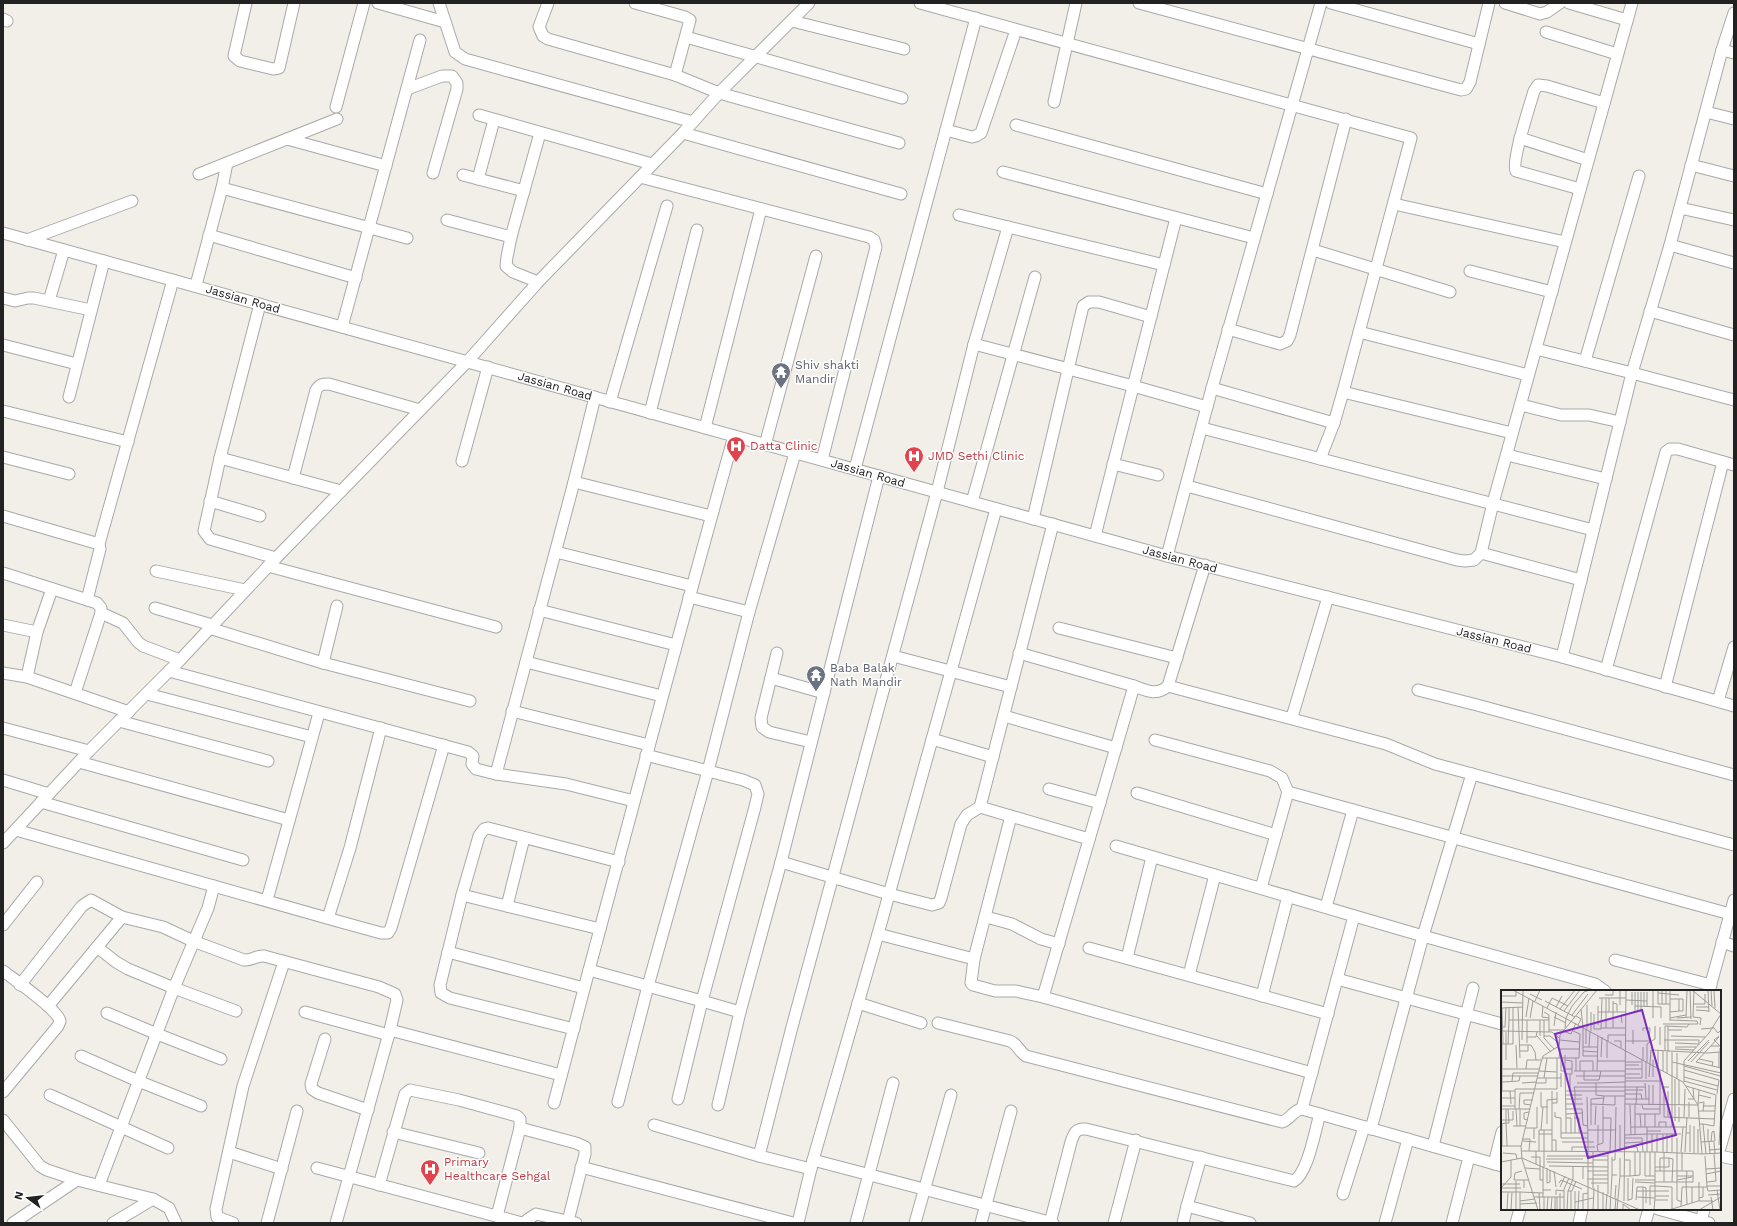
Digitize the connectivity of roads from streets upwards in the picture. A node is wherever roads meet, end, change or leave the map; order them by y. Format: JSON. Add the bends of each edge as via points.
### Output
{"nodes":[{"id":1,"x":246,"y":3,"type":"edge"},
{"id":2,"x":294,"y":3,"type":"edge"},
{"id":3,"x":364,"y":3,"type":"edge"},
{"id":4,"x":378,"y":3,"type":"edge"},
{"id":5,"x":439,"y":3,"type":"edge"},
{"id":6,"x":548,"y":3,"type":"edge"},
{"id":7,"x":634,"y":3,"type":"edge"},
{"id":8,"x":809,"y":3,"type":"edge"},
{"id":9,"x":920,"y":3,"type":"edge"},
{"id":10,"x":1076,"y":3,"type":"edge"},
{"id":11,"x":1139,"y":3,"type":"edge"},
{"id":12,"x":1321,"y":3,"type":"edge"},
{"id":13,"x":1331,"y":3,"type":"edge"},
{"id":14,"x":1488,"y":3,"type":"edge"},
{"id":15,"x":1505,"y":3,"type":"edge"},
{"id":16,"x":1560,"y":3,"type":"edge"},
{"id":17,"x":1569,"y":3,"type":"edge"},
{"id":18,"x":1632,"y":3,"type":"edge"},
{"id":19,"x":1734,"y":13,"type":"edge"},
{"id":20,"x":976,"y":18,"type":"junction"},
{"id":21,"x":1627,"y":20,"type":"junction"},
{"id":22,"x":792,"y":21,"type":"junction"},
{"id":23,"x":445,"y":22,"type":"junction"},
{"id":24,"x":1016,"y":30,"type":"junction"},
{"id":25,"x":1546,"y":32,"type":"dead end"},
{"id":26,"x":686,"y":37,"type":"junction"},
{"id":27,"x":420,"y":40,"type":"dead end"},
{"id":28,"x":1068,"y":43,"type":"junction"},
{"id":29,"x":1479,"y":44,"type":"junction"},
{"id":30,"x":1309,"y":48,"type":"junction"},
{"id":31,"x":904,"y":49,"type":"dead end"},
{"id":32,"x":1722,"y":50,"type":"junction"},
{"id":33,"x":1734,"y":53,"type":"edge"},
{"id":34,"x":1617,"y":54,"type":"junction"},
{"id":35,"x":756,"y":57,"type":"junction"},
{"id":36,"x":675,"y":75,"type":"junction"},
{"id":37,"x":407,"y":90,"type":"junction"},
{"id":38,"x":719,"y":93,"type":"junction"},
{"id":39,"x":902,"y":98,"type":"dead end"},
{"id":40,"x":1054,"y":102,"type":"dead end"},
{"id":41,"x":1604,"y":103,"type":"junction"},
{"id":42,"x":1293,"y":104,"type":"junction"},
{"id":43,"x":336,"y":107,"type":"dead end"},
{"id":44,"x":1706,"y":112,"type":"junction"},
{"id":45,"x":479,"y":115,"type":"dead end"},
{"id":46,"x":337,"y":119,"type":"dead end"},
{"id":47,"x":1346,"y":119,"type":"junction"},
{"id":48,"x":1734,"y":119,"type":"edge"},
{"id":49,"x":494,"y":120,"type":"junction"},
{"id":50,"x":693,"y":122,"type":"junction"},
{"id":51,"x":1016,"y":125,"type":"dead end"},
{"id":52,"x":946,"y":130,"type":"junction"},
{"id":53,"x":540,"y":133,"type":"junction"},
{"id":54,"x":683,"y":133,"type":"junction"},
{"id":55,"x":1520,"y":138,"type":"junction"},
{"id":56,"x":287,"y":139,"type":"junction"},
{"id":57,"x":899,"y":143,"type":"dead end"},
{"id":58,"x":1588,"y":160,"type":"junction"},
{"id":59,"x":227,"y":163,"type":"junction"},
{"id":60,"x":652,"y":164,"type":"junction"},
{"id":61,"x":1691,"y":165,"type":"junction"},
{"id":62,"x":386,"y":166,"type":"junction"},
{"id":63,"x":1003,"y":172,"type":"dead end"},
{"id":64,"x":433,"y":173,"type":"dead end"},
{"id":65,"x":199,"y":174,"type":"dead end"},
{"id":66,"x":463,"y":175,"type":"dead end"},
{"id":67,"x":1639,"y":176,"type":"dead end"},
{"id":68,"x":1734,"y":176,"type":"edge"},
{"id":69,"x":640,"y":177,"type":"junction"},
{"id":70,"x":478,"y":179,"type":"junction"},
{"id":71,"x":222,"y":188,"type":"junction"},
{"id":72,"x":1580,"y":189,"type":"junction"},
{"id":73,"x":524,"y":191,"type":"junction"},
{"id":74,"x":901,"y":194,"type":"dead end"},
{"id":75,"x":1267,"y":194,"type":"junction"},
{"id":76,"x":132,"y":201,"type":"dead end"},
{"id":77,"x":1394,"y":204,"type":"junction"},
{"id":78,"x":667,"y":206,"type":"dead end"},
{"id":79,"x":1680,"y":208,"type":"junction"},
{"id":80,"x":761,"y":209,"type":"junction"},
{"id":81,"x":959,"y":215,"type":"dead end"},
{"id":82,"x":1176,"y":218,"type":"junction"},
{"id":83,"x":447,"y":220,"type":"dead end"},
{"id":84,"x":1734,"y":220,"type":"edge"},
{"id":85,"x":1008,"y":227,"type":"junction"},
{"id":86,"x":369,"y":228,"type":"junction"},
{"id":87,"x":697,"y":230,"type":"dead end"},
{"id":88,"x":3,"y":234,"type":"edge"},
{"id":89,"x":209,"y":235,"type":"junction"},
{"id":90,"x":511,"y":237,"type":"junction"},
{"id":91,"x":407,"y":238,"type":"dead end"},
{"id":92,"x":1254,"y":238,"type":"junction"},
{"id":93,"x":27,"y":240,"type":"junction"},
{"id":94,"x":1565,"y":242,"type":"junction"},
{"id":95,"x":1670,"y":244,"type":"junction"},
{"id":96,"x":64,"y":250,"type":"junction"},
{"id":97,"x":1313,"y":250,"type":"junction"},
{"id":98,"x":816,"y":256,"type":"dead end"},
{"id":99,"x":104,"y":261,"type":"junction"},
{"id":100,"x":1734,"y":262,"type":"edge"},
{"id":101,"x":1164,"y":265,"type":"junction"},
{"id":102,"x":1376,"y":268,"type":"junction"},
{"id":103,"x":1470,"y":271,"type":"dead end"},
{"id":104,"x":1035,"y":277,"type":"dead end"},
{"id":105,"x":356,"y":278,"type":"junction"},
{"id":106,"x":173,"y":280,"type":"junction"},
{"id":107,"x":538,"y":282,"type":"junction"},
{"id":108,"x":196,"y":285,"type":"junction"},
{"id":109,"x":1450,"y":292,"type":"dead end"},
{"id":110,"x":1552,"y":292,"type":"junction"},
{"id":111,"x":3,"y":298,"type":"edge"},
{"id":112,"x":49,"y":301,"type":"junction"},
{"id":113,"x":260,"y":304,"type":"junction"},
{"id":114,"x":91,"y":310,"type":"junction"},
{"id":115,"x":1650,"y":311,"type":"junction"},
{"id":116,"x":1150,"y":317,"type":"junction"},
{"id":117,"x":342,"y":327,"type":"junction"},
{"id":118,"x":1228,"y":329,"type":"junction"},
{"id":119,"x":1359,"y":332,"type":"junction"},
{"id":120,"x":1734,"y":335,"type":"edge"},
{"id":121,"x":974,"y":344,"type":"junction"},
{"id":122,"x":3,"y":345,"type":"edge"},
{"id":123,"x":1536,"y":349,"type":"junction"},
{"id":124,"x":1014,"y":355,"type":"junction"},
{"id":125,"x":1584,"y":361,"type":"junction"},
{"id":126,"x":467,"y":362,"type":"junction"},
{"id":127,"x":77,"y":364,"type":"junction"},
{"id":128,"x":488,"y":368,"type":"junction"},
{"id":129,"x":1068,"y":369,"type":"junction"},
{"id":130,"x":1632,"y":373,"type":"junction"},
{"id":131,"x":1528,"y":375,"type":"junction"},
{"id":132,"x":1133,"y":386,"type":"junction"},
{"id":133,"x":1212,"y":388,"type":"junction"},
{"id":134,"x":1343,"y":392,"type":"junction"},
{"id":135,"x":69,"y":397,"type":"dead end"},
{"id":136,"x":595,"y":397,"type":"junction"},
{"id":137,"x":1734,"y":400,"type":"edge"},
{"id":138,"x":610,"y":402,"type":"junction"},
{"id":139,"x":1521,"y":405,"type":"junction"},
{"id":140,"x":1207,"y":408,"type":"junction"},
{"id":141,"x":420,"y":410,"type":"junction"},
{"id":142,"x":3,"y":412,"type":"edge"},
{"id":143,"x":650,"y":413,"type":"junction"},
{"id":144,"x":1334,"y":422,"type":"junction"},
{"id":145,"x":1620,"y":422,"type":"junction"},
{"id":146,"x":705,"y":428,"type":"junction"},
{"id":147,"x":1202,"y":428,"type":"junction"},
{"id":148,"x":1512,"y":433,"type":"junction"},
{"id":149,"x":734,"y":436,"type":"junction"},
{"id":150,"x":128,"y":442,"type":"junction"},
{"id":151,"x":765,"y":444,"type":"junction"},
{"id":152,"x":795,"y":453,"type":"junction"},
{"id":153,"x":1507,"y":455,"type":"junction"},
{"id":154,"x":3,"y":457,"type":"edge"},
{"id":155,"x":220,"y":458,"type":"junction"},
{"id":156,"x":1320,"y":459,"type":"junction"},
{"id":157,"x":822,"y":460,"type":"junction"},
{"id":158,"x":462,"y":461,"type":"dead end"},
{"id":159,"x":1723,"y":462,"type":"junction"},
{"id":160,"x":1113,"y":464,"type":"junction"},
{"id":161,"x":1734,"y":465,"type":"edge"},
{"id":162,"x":855,"y":469,"type":"junction"},
{"id":163,"x":69,"y":474,"type":"dead end"},
{"id":164,"x":1158,"y":475,"type":"dead end"},
{"id":165,"x":879,"y":476,"type":"junction"},
{"id":166,"x":293,"y":478,"type":"junction"},
{"id":167,"x":1606,"y":479,"type":"junction"},
{"id":168,"x":574,"y":482,"type":"junction"},
{"id":169,"x":1187,"y":486,"type":"junction"},
{"id":170,"x":341,"y":491,"type":"junction"},
{"id":171,"x":937,"y":492,"type":"junction"},
{"id":172,"x":210,"y":500,"type":"junction"},
{"id":173,"x":972,"y":502,"type":"junction"},
{"id":174,"x":1493,"y":503,"type":"junction"},
{"id":175,"x":996,"y":509,"type":"junction"},
{"id":176,"x":3,"y":516,"type":"edge"},
{"id":177,"x":260,"y":516,"type":"dead end"},
{"id":178,"x":712,"y":516,"type":"junction"},
{"id":179,"x":1033,"y":519,"type":"junction"},
{"id":180,"x":1053,"y":524,"type":"junction"},
{"id":181,"x":1593,"y":530,"type":"junction"},
{"id":182,"x":1095,"y":536,"type":"junction"},
{"id":183,"x":99,"y":544,"type":"junction"},
{"id":184,"x":556,"y":552,"type":"junction"},
{"id":185,"x":1481,"y":553,"type":"junction"},
{"id":186,"x":1167,"y":556,"type":"junction"},
{"id":187,"x":276,"y":558,"type":"junction"},
{"id":188,"x":1205,"y":565,"type":"junction"},
{"id":189,"x":268,"y":566,"type":"junction"},
{"id":190,"x":156,"y":570,"type":"dead end"},
{"id":191,"x":3,"y":573,"type":"edge"},
{"id":192,"x":1581,"y":580,"type":"junction"},
{"id":193,"x":52,"y":589,"type":"junction"},
{"id":194,"x":245,"y":590,"type":"junction"},
{"id":195,"x":691,"y":591,"type":"junction"},
{"id":196,"x":1328,"y":598,"type":"junction"},
{"id":197,"x":87,"y":600,"type":"junction"},
{"id":198,"x":337,"y":606,"type":"dead end"},
{"id":199,"x":155,"y":608,"type":"dead end"},
{"id":200,"x":539,"y":610,"type":"junction"},
{"id":201,"x":749,"y":612,"type":"junction"},
{"id":202,"x":101,"y":613,"type":"junction"},
{"id":203,"x":3,"y":625,"type":"edge"},
{"id":204,"x":211,"y":627,"type":"junction"},
{"id":205,"x":496,"y":627,"type":"dead end"},
{"id":206,"x":1059,"y":628,"type":"dead end"},
{"id":207,"x":37,"y":632,"type":"junction"},
{"id":208,"x":676,"y":645,"type":"junction"},
{"id":209,"x":1734,"y":647,"type":"edge"},
{"id":210,"x":777,"y":653,"type":"dead end"},
{"id":211,"x":1019,"y":654,"type":"junction"},
{"id":212,"x":893,"y":656,"type":"junction"},
{"id":213,"x":1562,"y":657,"type":"junction"},
{"id":214,"x":1176,"y":658,"type":"junction"},
{"id":215,"x":180,"y":660,"type":"junction"},
{"id":216,"x":323,"y":662,"type":"junction"},
{"id":217,"x":526,"y":662,"type":"junction"},
{"id":218,"x":1606,"y":670,"type":"junction"},
{"id":219,"x":169,"y":671,"type":"junction"},
{"id":220,"x":950,"y":671,"type":"junction"},
{"id":221,"x":3,"y":673,"type":"edge"},
{"id":222,"x":27,"y":677,"type":"junction"},
{"id":223,"x":771,"y":678,"type":"junction"},
{"id":224,"x":1134,"y":686,"type":"junction"},
{"id":225,"x":1168,"y":686,"type":"junction"},
{"id":226,"x":1011,"y":687,"type":"junction"},
{"id":227,"x":1665,"y":687,"type":"junction"},
{"id":228,"x":1418,"y":690,"type":"dead end"},
{"id":229,"x":75,"y":693,"type":"junction"},
{"id":230,"x":824,"y":693,"type":"junction"},
{"id":231,"x":147,"y":694,"type":"junction"},
{"id":232,"x":662,"y":696,"type":"junction"},
{"id":233,"x":470,"y":701,"type":"dead end"},
{"id":234,"x":1718,"y":701,"type":"junction"},
{"id":235,"x":1734,"y":706,"type":"edge"},
{"id":236,"x":512,"y":711,"type":"junction"},
{"id":237,"x":128,"y":712,"type":"junction"},
{"id":238,"x":319,"y":713,"type":"junction"},
{"id":239,"x":1004,"y":716,"type":"junction"},
{"id":240,"x":1292,"y":717,"type":"junction"},
{"id":241,"x":119,"y":721,"type":"junction"},
{"id":242,"x":3,"y":728,"type":"edge"},
{"id":243,"x":381,"y":728,"type":"junction"},
{"id":244,"x":312,"y":737,"type":"junction"},
{"id":245,"x":932,"y":739,"type":"junction"},
{"id":246,"x":1155,"y":740,"type":"dead end"},
{"id":247,"x":811,"y":742,"type":"junction"},
{"id":248,"x":444,"y":745,"type":"junction"},
{"id":249,"x":1116,"y":748,"type":"junction"},
{"id":250,"x":648,"y":750,"type":"junction"},
{"id":251,"x":89,"y":751,"type":"junction"},
{"id":252,"x":993,"y":758,"type":"junction"},
{"id":253,"x":79,"y":762,"type":"junction"},
{"id":254,"x":268,"y":762,"type":"dead end"},
{"id":255,"x":708,"y":771,"type":"junction"},
{"id":256,"x":496,"y":774,"type":"junction"},
{"id":257,"x":1472,"y":774,"type":"junction"},
{"id":258,"x":1734,"y":775,"type":"edge"},
{"id":259,"x":3,"y":780,"type":"edge"},
{"id":260,"x":1049,"y":788,"type":"dead end"},
{"id":261,"x":1288,"y":792,"type":"junction"},
{"id":262,"x":1137,"y":793,"type":"dead end"},
{"id":263,"x":45,"y":798,"type":"junction"},
{"id":264,"x":634,"y":801,"type":"junction"},
{"id":265,"x":1100,"y":803,"type":"junction"},
{"id":266,"x":980,"y":807,"type":"junction"},
{"id":267,"x":1353,"y":810,"type":"junction"},
{"id":268,"x":1011,"y":816,"type":"junction"},
{"id":269,"x":289,"y":820,"type":"junction"},
{"id":270,"x":1276,"y":835,"type":"junction"},
{"id":271,"x":8,"y":836,"type":"edge"},
{"id":272,"x":1452,"y":837,"type":"junction"},
{"id":273,"x":524,"y":838,"type":"junction"},
{"id":274,"x":1089,"y":838,"type":"junction"},
{"id":275,"x":1734,"y":845,"type":"edge"},
{"id":276,"x":1116,"y":846,"type":"dead end"},
{"id":277,"x":1152,"y":857,"type":"junction"},
{"id":278,"x":243,"y":860,"type":"dead end"},
{"id":279,"x":619,"y":862,"type":"junction"},
{"id":280,"x":781,"y":862,"type":"junction"},
{"id":281,"x":1215,"y":875,"type":"junction"},
{"id":282,"x":833,"y":878,"type":"junction"},
{"id":283,"x":37,"y":882,"type":"dead end"},
{"id":284,"x":214,"y":886,"type":"junction"},
{"id":285,"x":1261,"y":888,"type":"junction"},
{"id":286,"x":889,"y":894,"type":"junction"},
{"id":287,"x":462,"y":895,"type":"junction"},
{"id":288,"x":1288,"y":896,"type":"junction"},
{"id":289,"x":267,"y":900,"type":"junction"},
{"id":290,"x":1734,"y":900,"type":"edge"},
{"id":291,"x":507,"y":906,"type":"junction"},
{"id":292,"x":1326,"y":908,"type":"junction"},
{"id":293,"x":1730,"y":914,"type":"junction"},
{"id":294,"x":1354,"y":916,"type":"junction"},
{"id":295,"x":122,"y":917,"type":"junction"},
{"id":296,"x":986,"y":917,"type":"junction"},
{"id":297,"x":328,"y":918,"type":"junction"},
{"id":298,"x":3,"y":925,"type":"edge"},
{"id":299,"x":600,"y":929,"type":"junction"},
{"id":300,"x":878,"y":934,"type":"junction"},
{"id":301,"x":1423,"y":936,"type":"junction"},
{"id":302,"x":193,"y":941,"type":"junction"},
{"id":303,"x":1722,"y":942,"type":"junction"},
{"id":304,"x":1060,"y":944,"type":"junction"},
{"id":305,"x":1734,"y":946,"type":"edge"},
{"id":306,"x":97,"y":947,"type":"junction"},
{"id":307,"x":1089,"y":948,"type":"dead end"},
{"id":308,"x":448,"y":952,"type":"junction"},
{"id":309,"x":1127,"y":958,"type":"junction"},
{"id":310,"x":974,"y":959,"type":"junction"},
{"id":311,"x":1615,"y":960,"type":"dead end"},
{"id":312,"x":284,"y":962,"type":"junction"},
{"id":313,"x":589,"y":970,"type":"junction"},
{"id":314,"x":3,"y":971,"type":"edge"},
{"id":315,"x":1189,"y":975,"type":"junction"},
{"id":316,"x":1337,"y":979,"type":"junction"},
{"id":317,"x":20,"y":985,"type":"junction"},
{"id":318,"x":648,"y":986,"type":"junction"},
{"id":319,"x":174,"y":988,"type":"junction"},
{"id":320,"x":584,"y":988,"type":"junction"},
{"id":321,"x":1473,"y":988,"type":"dead end"},
{"id":322,"x":1710,"y":988,"type":"edge"},
{"id":323,"x":1604,"y":990,"type":"edge"},
{"id":324,"x":1262,"y":996,"type":"junction"},
{"id":325,"x":1043,"y":997,"type":"junction"},
{"id":326,"x":1406,"y":998,"type":"junction"},
{"id":327,"x":702,"y":1002,"type":"junction"},
{"id":328,"x":858,"y":1004,"type":"junction"},
{"id":329,"x":48,"y":1006,"type":"junction"},
{"id":330,"x":236,"y":1011,"type":"dead end"},
{"id":331,"x":305,"y":1012,"type":"dead end"},
{"id":332,"x":740,"y":1012,"type":"junction"},
{"id":333,"x":107,"y":1013,"type":"dead end"},
{"id":334,"x":1328,"y":1014,"type":"junction"},
{"id":335,"x":1467,"y":1015,"type":"junction"},
{"id":336,"x":921,"y":1023,"type":"dead end"},
{"id":337,"x":938,"y":1023,"type":"dead end"},
{"id":338,"x":1501,"y":1024,"type":"edge"},
{"id":339,"x":574,"y":1029,"type":"junction"},
{"id":340,"x":389,"y":1032,"type":"junction"},
{"id":341,"x":157,"y":1034,"type":"junction"},
{"id":342,"x":325,"y":1039,"type":"dead end"},
{"id":343,"x":81,"y":1056,"type":"dead end"},
{"id":344,"x":221,"y":1059,"type":"dead end"},
{"id":345,"x":1312,"y":1073,"type":"junction"},
{"id":346,"x":561,"y":1075,"type":"junction"},
{"id":347,"x":138,"y":1081,"type":"junction"},
{"id":348,"x":893,"y":1083,"type":"dead end"},
{"id":349,"x":3,"y":1092,"type":"edge"},
{"id":350,"x":50,"y":1095,"type":"dead end"},
{"id":351,"x":951,"y":1095,"type":"dead end"},
{"id":352,"x":1734,"y":1099,"type":"edge"},
{"id":353,"x":678,"y":1100,"type":"dead end"},
{"id":354,"x":618,"y":1102,"type":"dead end"},
{"id":355,"x":554,"y":1103,"type":"dead end"},
{"id":356,"x":718,"y":1105,"type":"dead end"},
{"id":357,"x":201,"y":1106,"type":"dead end"},
{"id":358,"x":1302,"y":1109,"type":"junction"},
{"id":359,"x":368,"y":1110,"type":"junction"},
{"id":360,"x":297,"y":1111,"type":"dead end"},
{"id":361,"x":1011,"y":1111,"type":"dead end"},
{"id":362,"x":1320,"y":1114,"type":"junction"},
{"id":363,"x":3,"y":1120,"type":"edge"},
{"id":364,"x":654,"y":1126,"type":"dead end"},
{"id":365,"x":120,"y":1127,"type":"junction"},
{"id":366,"x":520,"y":1128,"type":"junction"},
{"id":367,"x":1368,"y":1128,"type":"junction"},
{"id":368,"x":393,"y":1132,"type":"junction"},
{"id":369,"x":1408,"y":1139,"type":"junction"},
{"id":370,"x":1136,"y":1140,"type":"junction"},
{"id":371,"x":1501,"y":1140,"type":"edge"},
{"id":372,"x":1721,"y":1144,"type":"edge"},
{"id":373,"x":1433,"y":1146,"type":"junction"},
{"id":374,"x":168,"y":1148,"type":"dead end"},
{"id":375,"x":229,"y":1152,"type":"junction"},
{"id":376,"x":479,"y":1153,"type":"dead end"},
{"id":377,"x":759,"y":1156,"type":"junction"},
{"id":378,"x":1721,"y":1156,"type":"edge"},
{"id":379,"x":1201,"y":1157,"type":"junction"},
{"id":380,"x":1469,"y":1157,"type":"junction"},
{"id":381,"x":1734,"y":1159,"type":"edge"},
{"id":382,"x":812,"y":1164,"type":"junction"},
{"id":383,"x":1498,"y":1165,"type":"edge"},
{"id":384,"x":582,"y":1167,"type":"junction"},
{"id":385,"x":317,"y":1168,"type":"dead end"},
{"id":386,"x":282,"y":1169,"type":"junction"},
{"id":387,"x":869,"y":1175,"type":"junction"},
{"id":388,"x":349,"y":1177,"type":"junction"},
{"id":389,"x":78,"y":1180,"type":"junction"},
{"id":390,"x":99,"y":1185,"type":"junction"},
{"id":391,"x":379,"y":1185,"type":"junction"},
{"id":392,"x":924,"y":1189,"type":"junction"},
{"id":393,"x":1343,"y":1194,"type":"dead end"},
{"id":394,"x":153,"y":1198,"type":"junction"},
{"id":395,"x":986,"y":1206,"type":"junction"},
{"id":396,"x":1187,"y":1206,"type":"junction"},
{"id":397,"x":1520,"y":1210,"type":"edge"},
{"id":398,"x":1582,"y":1210,"type":"edge"},
{"id":399,"x":1649,"y":1210,"type":"edge"},
{"id":400,"x":1662,"y":1210,"type":"edge"},
{"id":401,"x":1704,"y":1210,"type":"edge"},
{"id":402,"x":497,"y":1216,"type":"junction"},
{"id":403,"x":572,"y":1222,"type":"edge"},
{"id":404,"x":1704,"y":1222,"type":"edge"},
{"id":405,"x":12,"y":1223,"type":"edge"},
{"id":406,"x":113,"y":1223,"type":"edge"},
{"id":407,"x":176,"y":1223,"type":"edge"},
{"id":408,"x":234,"y":1223,"type":"edge"},
{"id":409,"x":267,"y":1223,"type":"edge"},
{"id":410,"x":336,"y":1223,"type":"edge"},
{"id":411,"x":522,"y":1223,"type":"edge"},
{"id":412,"x":526,"y":1223,"type":"edge"},
{"id":413,"x":793,"y":1223,"type":"edge"},
{"id":414,"x":798,"y":1223,"type":"edge"},
{"id":415,"x":856,"y":1223,"type":"edge"},
{"id":416,"x":915,"y":1223,"type":"edge"},
{"id":417,"x":981,"y":1223,"type":"edge"},
{"id":418,"x":1051,"y":1223,"type":"edge"},
{"id":419,"x":1114,"y":1223,"type":"edge"},
{"id":420,"x":1183,"y":1223,"type":"edge"},
{"id":421,"x":1250,"y":1223,"type":"edge"},
{"id":422,"x":1385,"y":1223,"type":"edge"},
{"id":423,"x":1452,"y":1223,"type":"edge"},
{"id":424,"x":1516,"y":1223,"type":"edge"},
{"id":425,"x":1579,"y":1223,"type":"edge"},
{"id":426,"x":1645,"y":1223,"type":"edge"}],
"edges":[{"from":1,"to":2,"type":"street","via":[[234,56],[240,61],[273,69],[279,68]]},
{"from":3,"to":43,"type":"street"},
{"from":4,"to":23,"type":"street"},
{"from":5,"to":23,"type":"street"},
{"from":6,"to":36,"type":"street","via":[[539,27],[543,36],[548,39]]},
{"from":7,"to":26,"type":"street","via":[[688,18],[690,23]]},
{"from":8,"to":22,"type":"street"},
{"from":9,"to":20,"type":"street"},
{"from":10,"to":28,"type":"street"},
{"from":11,"to":30,"type":"street"},
{"from":12,"to":30,"type":"street"},
{"from":13,"to":29,"type":"street"},
{"from":14,"to":29,"type":"street"},
{"from":15,"to":16,"type":"street","via":[[1540,14]]},
{"from":17,"to":21,"type":"street"},
{"from":18,"to":21,"type":"street"},
{"from":19,"to":32,"type":"street"},
{"from":20,"to":24,"type":"street"},
{"from":20,"to":52,"type":"street"},
{"from":21,"to":34,"type":"street"},
{"from":22,"to":31,"type":"street"},
{"from":22,"to":35,"type":"street"},
{"from":23,"to":50,"type":"street","via":[[455,52],[465,59]]},
{"from":24,"to":28,"type":"street"},
{"from":24,"to":52,"type":"street","via":[[981,133],[972,137]]},
{"from":25,"to":34,"type":"street"},
{"from":26,"to":35,"type":"street"},
{"from":26,"to":36,"type":"street"},
{"from":27,"to":37,"type":"street"},
{"from":28,"to":40,"type":"street"},
{"from":28,"to":42,"type":"street"},
{"from":29,"to":30,"type":"street","via":[[1468,87],[1461,90]]},
{"from":30,"to":42,"type":"street"},
{"from":32,"to":33,"type":"street"},
{"from":32,"to":44,"type":"street"},
{"from":34,"to":41,"type":"street"},
{"from":35,"to":38,"type":"street"},
{"from":35,"to":39,"type":"street"},
{"from":36,"to":38,"type":"street"},
{"from":37,"to":62,"type":"street"},
{"from":37,"to":64,"type":"street","via":[[442,76],[452,76],[457,83]]},
{"from":38,"to":50,"type":"street"},
{"from":38,"to":57,"type":"street"},
{"from":41,"to":55,"type":"street","via":[[1538,85]]},
{"from":41,"to":58,"type":"street"},
{"from":42,"to":47,"type":"street"},
{"from":42,"to":75,"type":"street"},
{"from":44,"to":48,"type":"street"},
{"from":44,"to":61,"type":"street"},
{"from":45,"to":49,"type":"street"},
{"from":46,"to":56,"type":"street"},
{"from":47,"to":77,"type":"street","via":[[1412,138]]},
{"from":47,"to":97,"type":"street"},
{"from":49,"to":53,"type":"street"},
{"from":49,"to":70,"type":"street"},
{"from":50,"to":54,"type":"street"},
{"from":51,"to":75,"type":"street"},
{"from":52,"to":162,"type":"street"},
{"from":53,"to":60,"type":"street"},
{"from":53,"to":73,"type":"street"},
{"from":54,"to":60,"type":"street"},
{"from":54,"to":74,"type":"street"},
{"from":55,"to":58,"type":"street"},
{"from":55,"to":72,"type":"street","via":[[1514,163],[1516,170]]},
{"from":56,"to":59,"type":"street"},
{"from":56,"to":62,"type":"street"},
{"from":58,"to":72,"type":"street"},
{"from":59,"to":65,"type":"street"},
{"from":59,"to":71,"type":"street"},
{"from":60,"to":69,"type":"street"},
{"from":61,"to":68,"type":"street"},
{"from":61,"to":79,"type":"street"},
{"from":62,"to":86,"type":"street"},
{"from":63,"to":82,"type":"street"},
{"from":66,"to":70,"type":"street"},
{"from":67,"to":125,"type":"street"},
{"from":69,"to":80,"type":"street"},
{"from":69,"to":107,"type":"street"},
{"from":70,"to":73,"type":"street"},
{"from":71,"to":86,"type":"street"},
{"from":71,"to":89,"type":"street"},
{"from":72,"to":94,"type":"street"},
{"from":73,"to":90,"type":"street"},
{"from":75,"to":92,"type":"street"},
{"from":76,"to":93,"type":"street"},
{"from":77,"to":94,"type":"street"},
{"from":77,"to":102,"type":"street"},
{"from":78,"to":138,"type":"street"},
{"from":79,"to":84,"type":"street"},
{"from":79,"to":95,"type":"street"},
{"from":80,"to":146,"type":"street"},
{"from":80,"to":157,"type":"street","via":[[870,237],[876,247]]},
{"from":81,"to":85,"type":"street"},
{"from":82,"to":92,"type":"street"},
{"from":82,"to":101,"type":"street"},
{"from":83,"to":90,"type":"street"},
{"from":85,"to":101,"type":"street"},
{"from":85,"to":121,"type":"street"},
{"from":86,"to":91,"type":"street"},
{"from":86,"to":105,"type":"street"},
{"from":87,"to":143,"type":"street"},
{"from":88,"to":93,"type":"street","name":"Jassian Road"},
{"from":89,"to":105,"type":"street"},
{"from":89,"to":108,"type":"street"},
{"from":90,"to":107,"type":"street","via":[[506,266],[513,272]]},
{"from":92,"to":118,"type":"street"},
{"from":93,"to":96,"type":"street","name":"Jassian Road"},
{"from":94,"to":110,"type":"street"},
{"from":95,"to":100,"type":"street"},
{"from":95,"to":115,"type":"street"},
{"from":96,"to":99,"type":"street","name":"Jassian Road"},
{"from":96,"to":112,"type":"street"},
{"from":97,"to":102,"type":"street"},
{"from":97,"to":118,"type":"street","via":[[1287,342],[1280,344]]},
{"from":98,"to":151,"type":"street"},
{"from":99,"to":106,"type":"street","name":"Jassian Road"},
{"from":99,"to":114,"type":"street"},
{"from":101,"to":116,"type":"street"},
{"from":102,"to":109,"type":"street"},
{"from":102,"to":119,"type":"street"},
{"from":103,"to":110,"type":"street"},
{"from":104,"to":124,"type":"street"},
{"from":105,"to":117,"type":"street"},
{"from":106,"to":108,"type":"street","name":"Jassian Road"},
{"from":106,"to":150,"type":"street"},
{"from":107,"to":126,"type":"street"},
{"from":108,"to":113,"type":"street","name":"Jassian Road"},
{"from":110,"to":123,"type":"street"},
{"from":111,"to":112,"type":"street","via":[[15,301],[28,298]]},
{"from":112,"to":114,"type":"street"},
{"from":113,"to":117,"type":"street","name":"Jassian Road"},
{"from":113,"to":155,"type":"street"},
{"from":114,"to":127,"type":"street"},
{"from":115,"to":120,"type":"street"},
{"from":115,"to":130,"type":"street"},
{"from":116,"to":129,"type":"street","via":[[1099,302],[1085,304]]},
{"from":116,"to":132,"type":"street"},
{"from":117,"to":126,"type":"street","name":"Jassian Road"},
{"from":118,"to":133,"type":"street"},
{"from":119,"to":131,"type":"street"},
{"from":119,"to":134,"type":"street"},
{"from":121,"to":124,"type":"street"},
{"from":121,"to":171,"type":"street"},
{"from":122,"to":127,"type":"street"},
{"from":123,"to":125,"type":"street"},
{"from":123,"to":131,"type":"street"},
{"from":124,"to":129,"type":"street"},
{"from":124,"to":173,"type":"street"},
{"from":125,"to":130,"type":"street"},
{"from":126,"to":128,"type":"street","name":"Jassian Road"},
{"from":126,"to":141,"type":"street"},
{"from":127,"to":135,"type":"street"},
{"from":128,"to":136,"type":"street","name":"Jassian Road"},
{"from":128,"to":158,"type":"street"},
{"from":129,"to":132,"type":"street"},
{"from":129,"to":179,"type":"street"},
{"from":130,"to":137,"type":"street"},
{"from":130,"to":145,"type":"street"},
{"from":131,"to":139,"type":"street"},
{"from":132,"to":140,"type":"street"},
{"from":132,"to":160,"type":"street"},
{"from":133,"to":140,"type":"street"},
{"from":133,"to":144,"type":"street"},
{"from":134,"to":144,"type":"street"},
{"from":134,"to":148,"type":"street"},
{"from":136,"to":138,"type":"street","name":"Jassian Road"},
{"from":136,"to":168,"type":"street"},
{"from":138,"to":143,"type":"street","name":"Jassian Road"},
{"from":139,"to":145,"type":"street","via":[[1554,414],[1589,415]]},
{"from":139,"to":148,"type":"street"},
{"from":140,"to":147,"type":"street"},
{"from":141,"to":166,"type":"street","via":[[329,384],[319,385]]},
{"from":141,"to":170,"type":"street"},
{"from":142,"to":150,"type":"street"},
{"from":143,"to":146,"type":"street","name":"Jassian Road"},
{"from":144,"to":156,"type":"street"},
{"from":145,"to":167,"type":"street"},
{"from":146,"to":149,"type":"street","name":"Jassian Road"},
{"from":147,"to":156,"type":"street"},
{"from":147,"to":169,"type":"street"},
{"from":148,"to":153,"type":"street"},
{"from":149,"to":151,"type":"street","name":"Jassian Road"},
{"from":149,"to":178,"type":"street"},
{"from":150,"to":183,"type":"street"},
{"from":151,"to":152,"type":"street","name":"Jassian Road"},
{"from":152,"to":157,"type":"street","name":"Jassian Road"},
{"from":152,"to":201,"type":"street"},
{"from":153,"to":167,"type":"street"},
{"from":153,"to":174,"type":"street"},
{"from":154,"to":163,"type":"street"},
{"from":155,"to":166,"type":"street"},
{"from":155,"to":172,"type":"street"},
{"from":156,"to":174,"type":"street"},
{"from":157,"to":162,"type":"street","name":"Jassian Road"},
{"from":159,"to":161,"type":"street"},
{"from":159,"to":218,"type":"street","via":[[1678,449],[1666,452]]},
{"from":159,"to":227,"type":"street"},
{"from":160,"to":164,"type":"street"},
{"from":160,"to":182,"type":"street"},
{"from":162,"to":165,"type":"street","name":"Jassian Road"},
{"from":165,"to":171,"type":"street","name":"Jassian Road"},
{"from":165,"to":230,"type":"street"},
{"from":166,"to":170,"type":"street"},
{"from":167,"to":181,"type":"street"},
{"from":168,"to":178,"type":"street"},
{"from":168,"to":184,"type":"street"},
{"from":169,"to":185,"type":"street","via":[[1457,560],[1474,560]]},
{"from":169,"to":186,"type":"street"},
{"from":170,"to":187,"type":"street"},
{"from":171,"to":173,"type":"street","name":"Jassian Road"},
{"from":171,"to":212,"type":"street"},
{"from":172,"to":177,"type":"street"},
{"from":172,"to":187,"type":"street","via":[[204,531],[206,537]]},
{"from":173,"to":175,"type":"street","name":"Jassian Road"},
{"from":174,"to":181,"type":"street"},
{"from":174,"to":185,"type":"street"},
{"from":175,"to":179,"type":"street","name":"Jassian Road"},
{"from":175,"to":220,"type":"street"},
{"from":176,"to":183,"type":"street"},
{"from":178,"to":195,"type":"street"},
{"from":179,"to":180,"type":"street","name":"Jassian Road"},
{"from":180,"to":182,"type":"street","name":"Jassian Road"},
{"from":180,"to":211,"type":"street"},
{"from":181,"to":192,"type":"street"},
{"from":182,"to":186,"type":"street","name":"Jassian Road"},
{"from":183,"to":197,"type":"street","via":[[100,549]]},
{"from":184,"to":195,"type":"street"},
{"from":184,"to":200,"type":"street"},
{"from":185,"to":192,"type":"street"},
{"from":186,"to":188,"type":"street","name":"Jassian Road"},
{"from":187,"to":189,"type":"street"},
{"from":188,"to":196,"type":"street","name":"Jassian Road"},
{"from":188,"to":214,"type":"street"},
{"from":189,"to":194,"type":"street"},
{"from":189,"to":205,"type":"street"},
{"from":190,"to":194,"type":"street"},
{"from":191,"to":193,"type":"street"},
{"from":192,"to":213,"type":"street"},
{"from":193,"to":197,"type":"street"},
{"from":193,"to":207,"type":"street"},
{"from":194,"to":204,"type":"street"},
{"from":195,"to":201,"type":"street"},
{"from":195,"to":208,"type":"street"},
{"from":196,"to":213,"type":"street","name":"Jassian Road"},
{"from":196,"to":240,"type":"street"},
{"from":197,"to":202,"type":"street","via":[[97,603]]},
{"from":198,"to":216,"type":"street"},
{"from":199,"to":204,"type":"street"},
{"from":200,"to":208,"type":"street"},
{"from":200,"to":217,"type":"street"},
{"from":201,"to":255,"type":"street"},
{"from":202,"to":215,"type":"street","via":[[123,623],[143,646]]},
{"from":202,"to":229,"type":"street"},
{"from":203,"to":207,"type":"street"},
{"from":204,"to":215,"type":"street"},
{"from":204,"to":216,"type":"street"},
{"from":206,"to":214,"type":"street"},
{"from":207,"to":222,"type":"street"},
{"from":208,"to":232,"type":"street"},
{"from":209,"to":234,"type":"street"},
{"from":210,"to":223,"type":"street"},
{"from":211,"to":224,"type":"street"},
{"from":211,"to":226,"type":"street"},
{"from":212,"to":220,"type":"street"},
{"from":212,"to":282,"type":"street"},
{"from":213,"to":218,"type":"street","name":"Jassian Road"},
{"from":214,"to":225,"type":"street"},
{"from":215,"to":219,"type":"street"},
{"from":216,"to":233,"type":"street"},
{"from":217,"to":232,"type":"street"},
{"from":217,"to":236,"type":"street"},
{"from":218,"to":227,"type":"street","name":"Jassian Road"},
{"from":219,"to":231,"type":"street"},
{"from":219,"to":238,"type":"street"},
{"from":220,"to":226,"type":"street"},
{"from":220,"to":245,"type":"street"},
{"from":221,"to":222,"type":"street"},
{"from":222,"to":229,"type":"street"},
{"from":223,"to":230,"type":"street"},
{"from":223,"to":247,"type":"street","via":[[761,718],[762,727],[769,732]]},
{"from":224,"to":225,"type":"street","via":[[1159,693]]},
{"from":224,"to":249,"type":"street"},
{"from":225,"to":240,"type":"street"},
{"from":226,"to":239,"type":"street"},
{"from":227,"to":234,"type":"street","name":"Jassian Road"},
{"from":228,"to":258,"type":"street"},
{"from":229,"to":237,"type":"street"},
{"from":230,"to":247,"type":"street"},
{"from":231,"to":237,"type":"street"},
{"from":231,"to":244,"type":"street"},
{"from":232,"to":250,"type":"street"},
{"from":234,"to":235,"type":"street","name":"Jassian Road"},
{"from":236,"to":250,"type":"street"},
{"from":236,"to":256,"type":"street"},
{"from":237,"to":241,"type":"street"},
{"from":238,"to":243,"type":"street"},
{"from":238,"to":244,"type":"street"},
{"from":239,"to":249,"type":"street"},
{"from":239,"to":252,"type":"street"},
{"from":240,"to":257,"type":"street","via":[[1393,746],[1424,760]]},
{"from":241,"to":251,"type":"street"},
{"from":241,"to":254,"type":"street"},
{"from":242,"to":251,"type":"street"},
{"from":243,"to":248,"type":"street"},
{"from":243,"to":297,"type":"street","via":[[350,848]]},
{"from":244,"to":269,"type":"street"},
{"from":245,"to":252,"type":"street"},
{"from":245,"to":286,"type":"street"},
{"from":246,"to":261,"type":"street","via":[[1270,771],[1282,778]]},
{"from":247,"to":280,"type":"street"},
{"from":248,"to":256,"type":"street","via":[[468,752],[473,756],[474,767]]},
{"from":248,"to":297,"type":"street","via":[[390,931],[381,933]]},
{"from":249,"to":265,"type":"street"},
{"from":250,"to":255,"type":"street"},
{"from":250,"to":264,"type":"street"},
{"from":251,"to":253,"type":"street"},
{"from":252,"to":266,"type":"street"},
{"from":253,"to":263,"type":"street"},
{"from":253,"to":269,"type":"street"},
{"from":255,"to":318,"type":"street"},
{"from":255,"to":327,"type":"street","via":[[755,785],[758,794]]},
{"from":256,"to":264,"type":"street","via":[[561,783]]},
{"from":257,"to":272,"type":"street"},
{"from":257,"to":275,"type":"street"},
{"from":259,"to":263,"type":"street"},
{"from":260,"to":265,"type":"street"},
{"from":261,"to":267,"type":"street"},
{"from":261,"to":270,"type":"street"},
{"from":262,"to":270,"type":"street"},
{"from":263,"to":271,"type":"street"},
{"from":263,"to":278,"type":"street"},
{"from":264,"to":279,"type":"street"},
{"from":265,"to":274,"type":"street"},
{"from":266,"to":268,"type":"street"},
{"from":266,"to":286,"type":"street","via":[[967,815],[961,824],[939,903],[932,905]]},
{"from":267,"to":272,"type":"street"},
{"from":267,"to":292,"type":"street"},
{"from":268,"to":274,"type":"street"},
{"from":268,"to":296,"type":"street"},
{"from":269,"to":289,"type":"street"},
{"from":270,"to":285,"type":"street"},
{"from":271,"to":284,"type":"street"},
{"from":272,"to":293,"type":"street"},
{"from":272,"to":301,"type":"street"},
{"from":273,"to":279,"type":"street"},
{"from":273,"to":287,"type":"street","via":[[488,828],[481,832]]},
{"from":273,"to":291,"type":"street"},
{"from":274,"to":304,"type":"street"},
{"from":276,"to":277,"type":"street"},
{"from":277,"to":281,"type":"street"},
{"from":277,"to":309,"type":"street"},
{"from":279,"to":299,"type":"street"},
{"from":280,"to":282,"type":"street"},
{"from":280,"to":332,"type":"street"},
{"from":281,"to":285,"type":"street"},
{"from":281,"to":315,"type":"street"},
{"from":282,"to":286,"type":"street"},
{"from":282,"to":377,"type":"street"},
{"from":283,"to":298,"type":"street"},
{"from":284,"to":289,"type":"street"},
{"from":284,"to":302,"type":"street","via":[[208,908]]},
{"from":285,"to":288,"type":"street"},
{"from":286,"to":300,"type":"street"},
{"from":287,"to":291,"type":"street"},
{"from":287,"to":308,"type":"street"},
{"from":288,"to":292,"type":"street"},
{"from":288,"to":324,"type":"street"},
{"from":289,"to":297,"type":"street"},
{"from":290,"to":293,"type":"street"},
{"from":291,"to":299,"type":"street"},
{"from":292,"to":294,"type":"street"},
{"from":293,"to":303,"type":"street"},
{"from":294,"to":301,"type":"street"},
{"from":294,"to":316,"type":"street"},
{"from":295,"to":302,"type":"street","via":[[163,927]]},
{"from":295,"to":306,"type":"street"},
{"from":295,"to":317,"type":"street","via":[[95,901],[88,900]]},
{"from":296,"to":304,"type":"street","via":[[1012,924],[1041,939]]},
{"from":296,"to":310,"type":"street"},
{"from":299,"to":313,"type":"street"},
{"from":300,"to":310,"type":"street"},
{"from":300,"to":328,"type":"street"},
{"from":301,"to":323,"type":"street","via":[[1595,984]]},
{"from":301,"to":326,"type":"street"},
{"from":302,"to":312,"type":"street","via":[[244,960],[261,956]]},
{"from":302,"to":319,"type":"street"},
{"from":303,"to":305,"type":"street"},
{"from":303,"to":322,"type":"street"},
{"from":304,"to":325,"type":"street"},
{"from":306,"to":319,"type":"street","via":[[128,969]]},
{"from":306,"to":329,"type":"street"},
{"from":307,"to":309,"type":"street"},
{"from":308,"to":320,"type":"street"},
{"from":308,"to":339,"type":"street","via":[[440,985],[441,993],[445,996]]},
{"from":309,"to":315,"type":"street"},
{"from":310,"to":325,"type":"street","via":[[971,978],[973,986]]},
{"from":311,"to":322,"type":"street"},
{"from":312,"to":340,"type":"street","via":[[391,992],[396,996],[396,1000]]},
{"from":312,"to":375,"type":"street","via":[[243,1086]]},
{"from":313,"to":318,"type":"street"},
{"from":313,"to":320,"type":"street"},
{"from":314,"to":317,"type":"street"},
{"from":315,"to":324,"type":"street"},
{"from":316,"to":326,"type":"street"},
{"from":316,"to":334,"type":"street"},
{"from":317,"to":329,"type":"street"},
{"from":318,"to":327,"type":"street"},
{"from":318,"to":354,"type":"street"},
{"from":319,"to":330,"type":"street"},
{"from":319,"to":341,"type":"street"},
{"from":320,"to":339,"type":"street"},
{"from":321,"to":335,"type":"street"},
{"from":324,"to":334,"type":"street"},
{"from":325,"to":345,"type":"street"},
{"from":326,"to":335,"type":"street"},
{"from":326,"to":367,"type":"street"},
{"from":327,"to":332,"type":"street"},
{"from":327,"to":353,"type":"street"},
{"from":328,"to":336,"type":"street"},
{"from":328,"to":382,"type":"street"},
{"from":329,"to":349,"type":"street","via":[[60,1018],[60,1023]]},
{"from":331,"to":340,"type":"street"},
{"from":332,"to":356,"type":"street"},
{"from":333,"to":341,"type":"street"},
{"from":334,"to":345,"type":"street"},
{"from":335,"to":338,"type":"street"},
{"from":335,"to":373,"type":"street"},
{"from":337,"to":358,"type":"street","via":[[1010,1041],[1017,1044],[1026,1056],[1282,1122]]},
{"from":339,"to":346,"type":"street"},
{"from":340,"to":346,"type":"street"},
{"from":340,"to":359,"type":"street"},
{"from":341,"to":344,"type":"street"},
{"from":341,"to":347,"type":"street"},
{"from":342,"to":359,"type":"street","via":[[311,1084],[312,1089]]},
{"from":343,"to":347,"type":"street"},
{"from":345,"to":358,"type":"street"},
{"from":346,"to":355,"type":"street"},
{"from":347,"to":357,"type":"street"},
{"from":347,"to":365,"type":"street"},
{"from":348,"to":387,"type":"street"},
{"from":350,"to":365,"type":"street"},
{"from":351,"to":392,"type":"street"},
{"from":352,"to":372,"type":"street"},
{"from":358,"to":362,"type":"street"},
{"from":359,"to":388,"type":"street"},
{"from":360,"to":386,"type":"street"},
{"from":361,"to":395,"type":"street"},
{"from":362,"to":367,"type":"street"},
{"from":362,"to":379,"type":"street","via":[[1304,1168],[1294,1181]]},
{"from":363,"to":389,"type":"street","via":[[40,1166]]},
{"from":364,"to":377,"type":"street"},
{"from":365,"to":374,"type":"street"},
{"from":365,"to":390,"type":"street"},
{"from":366,"to":368,"type":"street","via":[[520,1119],[517,1116],[410,1090],[405,1094]]},
{"from":366,"to":384,"type":"street","via":[[582,1145],[586,1150]]},
{"from":366,"to":402,"type":"street"},
{"from":367,"to":369,"type":"street"},
{"from":367,"to":393,"type":"street"},
{"from":368,"to":376,"type":"street"},
{"from":368,"to":391,"type":"street"},
{"from":369,"to":373,"type":"street"},
{"from":369,"to":422,"type":"street"},
{"from":370,"to":379,"type":"street"},
{"from":370,"to":418,"type":"street","via":[[1086,1129],[1076,1130]]},
{"from":370,"to":419,"type":"street"},
{"from":371,"to":383,"type":"street"},
{"from":373,"to":380,"type":"street"},
{"from":375,"to":386,"type":"street"},
{"from":375,"to":408,"type":"street","via":[[216,1214],[221,1220]]},
{"from":377,"to":382,"type":"street"},
{"from":378,"to":381,"type":"street"},
{"from":379,"to":396,"type":"street"},
{"from":380,"to":383,"type":"street"},
{"from":380,"to":423,"type":"street"},
{"from":382,"to":387,"type":"street"},
{"from":382,"to":414,"type":"street"},
{"from":384,"to":403,"type":"street"},
{"from":384,"to":413,"type":"street"},
{"from":385,"to":388,"type":"street"},
{"from":386,"to":409,"type":"street"},
{"from":387,"to":392,"type":"street"},
{"from":387,"to":415,"type":"street"},
{"from":388,"to":391,"type":"street"},
{"from":388,"to":410,"type":"street"},
{"from":389,"to":390,"type":"street"},
{"from":389,"to":405,"type":"street"},
{"from":390,"to":394,"type":"street"},
{"from":391,"to":402,"type":"street"},
{"from":392,"to":395,"type":"street"},
{"from":392,"to":416,"type":"street"},
{"from":394,"to":406,"type":"street"},
{"from":394,"to":407,"type":"street","via":[[169,1208]]},
{"from":395,"to":417,"type":"street"},
{"from":395,"to":418,"type":"street"},
{"from":396,"to":420,"type":"street"},
{"from":396,"to":421,"type":"street"},
{"from":397,"to":424,"type":"street"},
{"from":398,"to":425,"type":"street"},
{"from":399,"to":426,"type":"street"},
{"from":400,"to":404,"type":"street"},
{"from":401,"to":404,"type":"street"},
{"from":402,"to":411,"type":"street"},
{"from":403,"to":412,"type":"street","via":[[536,1214]]}]}
